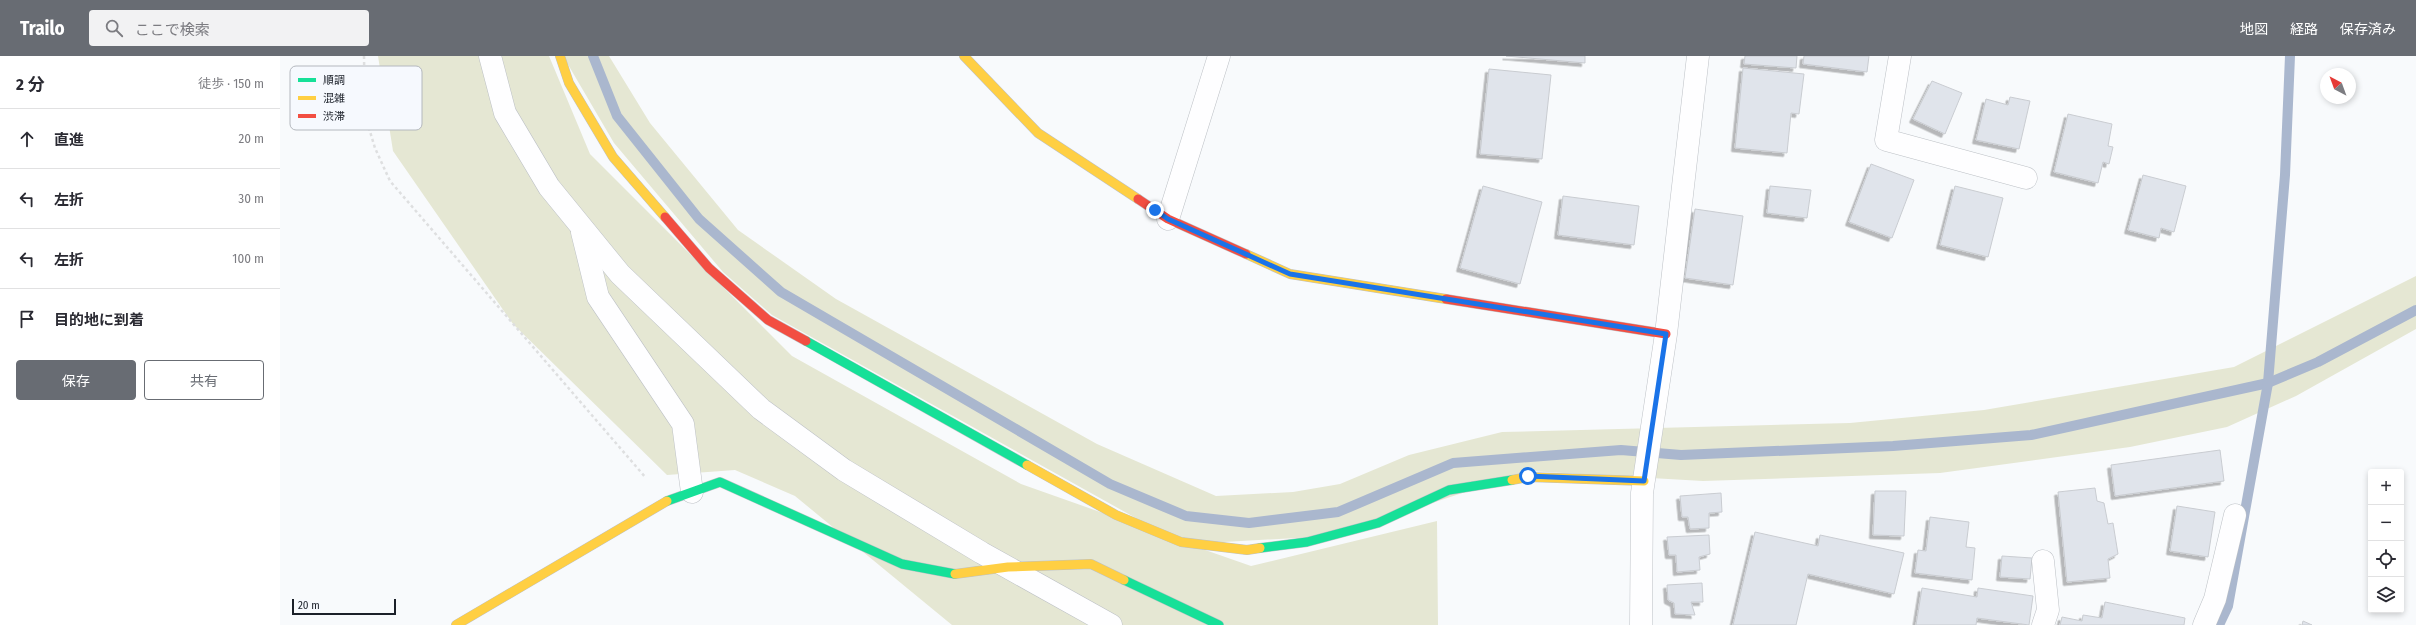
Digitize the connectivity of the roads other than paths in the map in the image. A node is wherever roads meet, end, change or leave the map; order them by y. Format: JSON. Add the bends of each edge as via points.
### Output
{"nodes":[{"id":1,"x":490,"y":56,"type":"edge"},
{"id":2,"x":560,"y":56,"type":"edge"},
{"id":3,"x":964,"y":56,"type":"edge"},
{"id":4,"x":1219,"y":56,"type":"edge"},
{"id":5,"x":1698,"y":56,"type":"edge"},
{"id":6,"x":1900,"y":56,"type":"edge"},
{"id":7,"x":2026,"y":178,"type":"dead end"},
{"id":8,"x":1168,"y":219,"type":"junction"},
{"id":9,"x":581,"y":226,"type":"junction"},
{"id":10,"x":1666,"y":334,"type":"junction"},
{"id":11,"x":1644,"y":481,"type":"junction"},
{"id":12,"x":692,"y":492,"type":"junction"},
{"id":13,"x":2234,"y":515,"type":"dead end"},
{"id":14,"x":2043,"y":561,"type":"dead end"},
{"id":15,"x":1008,"y":567,"type":"junction"},
{"id":16,"x":456,"y":625,"type":"edge"},
{"id":17,"x":1111,"y":625,"type":"edge"},
{"id":18,"x":1218,"y":625,"type":"edge"},
{"id":19,"x":1641,"y":625,"type":"edge"},
{"id":20,"x":2043,"y":625,"type":"edge"},
{"id":21,"x":2204,"y":625,"type":"edge"}],
"edges":[{"from":1,"to":9,"type":"street","via":[[505,113],[549,187]]},
{"from":2,"to":11,"type":"street","via":[[569,83],[613,157],[709,268],[768,320],[1116,515],[1181,542],[1247,550],[1306,542],[1378,523],[1449,490],[1528,476]]},
{"from":3,"to":8,"type":"street","via":[[1038,133]]},
{"from":4,"to":8,"type":"street"},
{"from":5,"to":10,"type":"street"},
{"from":6,"to":7,"type":"street","via":[[1886,140]]},
{"from":8,"to":10,"type":"street","via":[[1290,274]]},
{"from":9,"to":12,"type":"street","via":[[598,297],[683,424]]},
{"from":9,"to":15,"type":"street","via":[[620,274],[761,409],[844,470]]},
{"from":10,"to":11,"type":"street"},
{"from":11,"to":19,"type":"street"},
{"from":12,"to":15,"type":"street","via":[[720,482],[902,564],[958,574]]},
{"from":12,"to":16,"type":"street","via":[[666,501]]},
{"from":13,"to":21,"type":"street","via":[[2215,599]]},
{"from":14,"to":20,"type":"street","via":[[2048,610]]},
{"from":15,"to":17,"type":"street"},
{"from":15,"to":18,"type":"street","via":[[1091,564]]}]}
